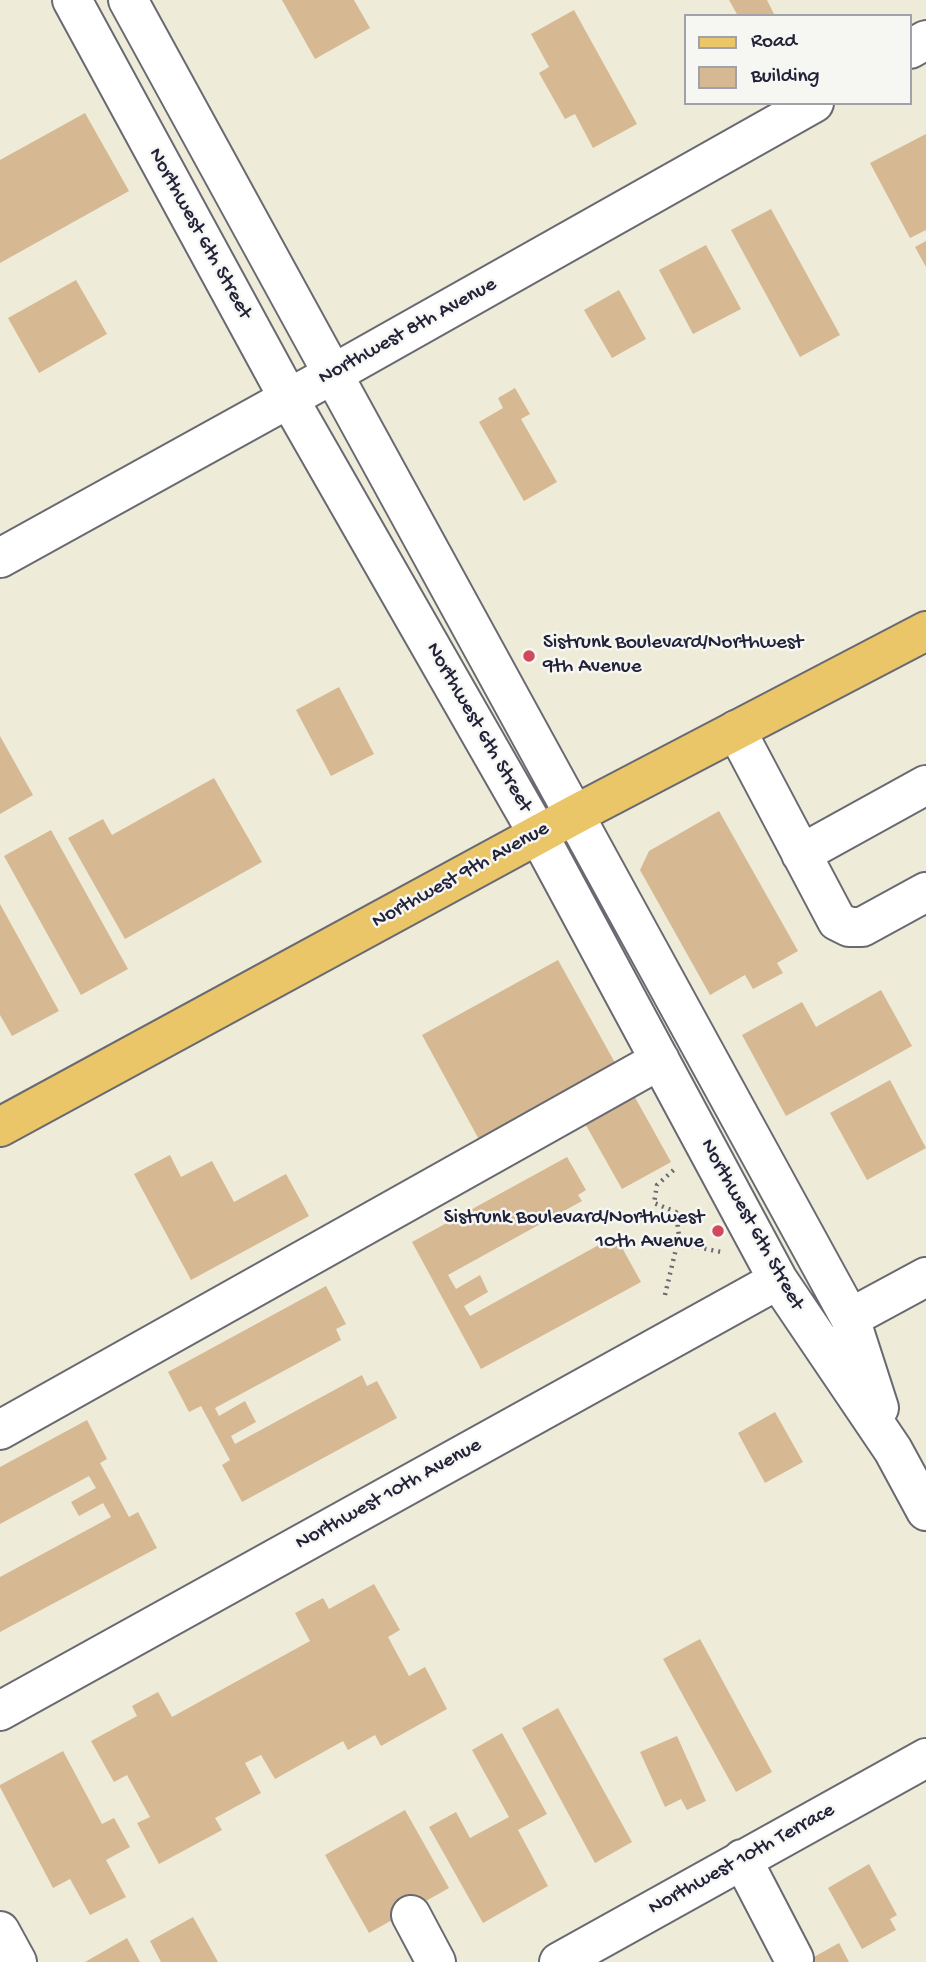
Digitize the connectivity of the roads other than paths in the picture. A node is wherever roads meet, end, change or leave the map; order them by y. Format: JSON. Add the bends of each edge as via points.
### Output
{"nodes":[{"id":1,"x":72,"y":0,"type":"edge"},
{"id":2,"x":128,"y":0,"type":"edge"},
{"id":3,"x":810,"y":105,"type":"edge"},
{"id":4,"x":333,"y":374,"type":"junction"},
{"id":5,"x":289,"y":398,"type":"junction"},
{"id":6,"x":0,"y":558,"type":"edge"},
{"id":7,"x":926,"y":631,"type":"edge"},
{"id":8,"x":736,"y":730,"type":"junction"},
{"id":9,"x":926,"y":785,"type":"edge"},
{"id":10,"x":576,"y":814,"type":"junction"},
{"id":11,"x":538,"y":834,"type":"junction"},
{"id":12,"x":801,"y":853,"type":"junction"},
{"id":13,"x":926,"y":892,"type":"edge"},
{"id":14,"x":660,"y":1060,"type":"junction"},
{"id":15,"x":0,"y":1127,"type":"edge"},
{"id":16,"x":926,"y":1277,"type":"edge"},
{"id":17,"x":778,"y":1280,"type":"junction"},
{"id":18,"x":850,"y":1318,"type":"junction"},
{"id":19,"x":0,"y":1430,"type":"edge"},
{"id":20,"x":893,"y":1450,"type":"junction"},
{"id":21,"x":926,"y":1511,"type":"edge"},
{"id":22,"x":0,"y":1711,"type":"edge"},
{"id":23,"x":926,"y":1758,"type":"edge"},
{"id":24,"x":741,"y":1860,"type":"junction"},
{"id":25,"x":411,"y":1915,"type":"dead end"},
{"id":26,"x":0,"y":1931,"type":"edge"},
{"id":27,"x":794,"y":1959,"type":"dead end"},
{"id":28,"x":17,"y":1962,"type":"edge"},
{"id":29,"x":436,"y":1962,"type":"edge"},
{"id":30,"x":559,"y":1962,"type":"edge"}],
"edges":[{"from":1,"to":5,"type":"street","name":"Northwest 6th Street"},
{"from":2,"to":4,"type":"street","name":"Northwest 6th Street"},
{"from":3,"to":4,"type":"street","name":"Northwest 8th Avenue"},
{"from":4,"to":5,"type":"street","name":"Northwest 8th Avenue"},
{"from":4,"to":10,"type":"street","name":"Northwest 6th Street"},
{"from":5,"to":6,"type":"street","name":"Northwest 8th Avenue"},
{"from":5,"to":11,"type":"street","name":"Northwest 6th Street"},
{"from":7,"to":8,"type":"main road","name":"Northwest 9th Avenue"},
{"from":8,"to":10,"type":"main road","name":"Northwest 9th Avenue"},
{"from":8,"to":12,"type":"street"},
{"from":9,"to":12,"type":"street"},
{"from":10,"to":11,"type":"main road","name":"Northwest 9th Avenue"},
{"from":10,"to":18,"type":"street","name":"Northwest 6th Street"},
{"from":11,"to":14,"type":"street","name":"Northwest 6th Street"},
{"from":11,"to":15,"type":"main road","name":"Northwest 9th Avenue"},
{"from":12,"to":13,"type":"street","via":[[837,921],[849,927],[862,927]]},
{"from":14,"to":17,"type":"street","name":"Northwest 6th Street"},
{"from":14,"to":19,"type":"street"},
{"from":16,"to":18,"type":"street"},
{"from":17,"to":20,"type":"street","name":"Northwest 6th Street"},
{"from":17,"to":22,"type":"street","name":"Northwest 10th Avenue"},
{"from":18,"to":20,"type":"street","name":"Northwest 6th Street"},
{"from":20,"to":21,"type":"street","name":"Northwest 6th Street"},
{"from":23,"to":24,"type":"street","name":"Northwest 10th Terrace"},
{"from":24,"to":27,"type":"street"},
{"from":24,"to":30,"type":"street","name":"Northwest 10th Terrace"},
{"from":25,"to":29,"type":"street"},
{"from":26,"to":28,"type":"street"}]}
